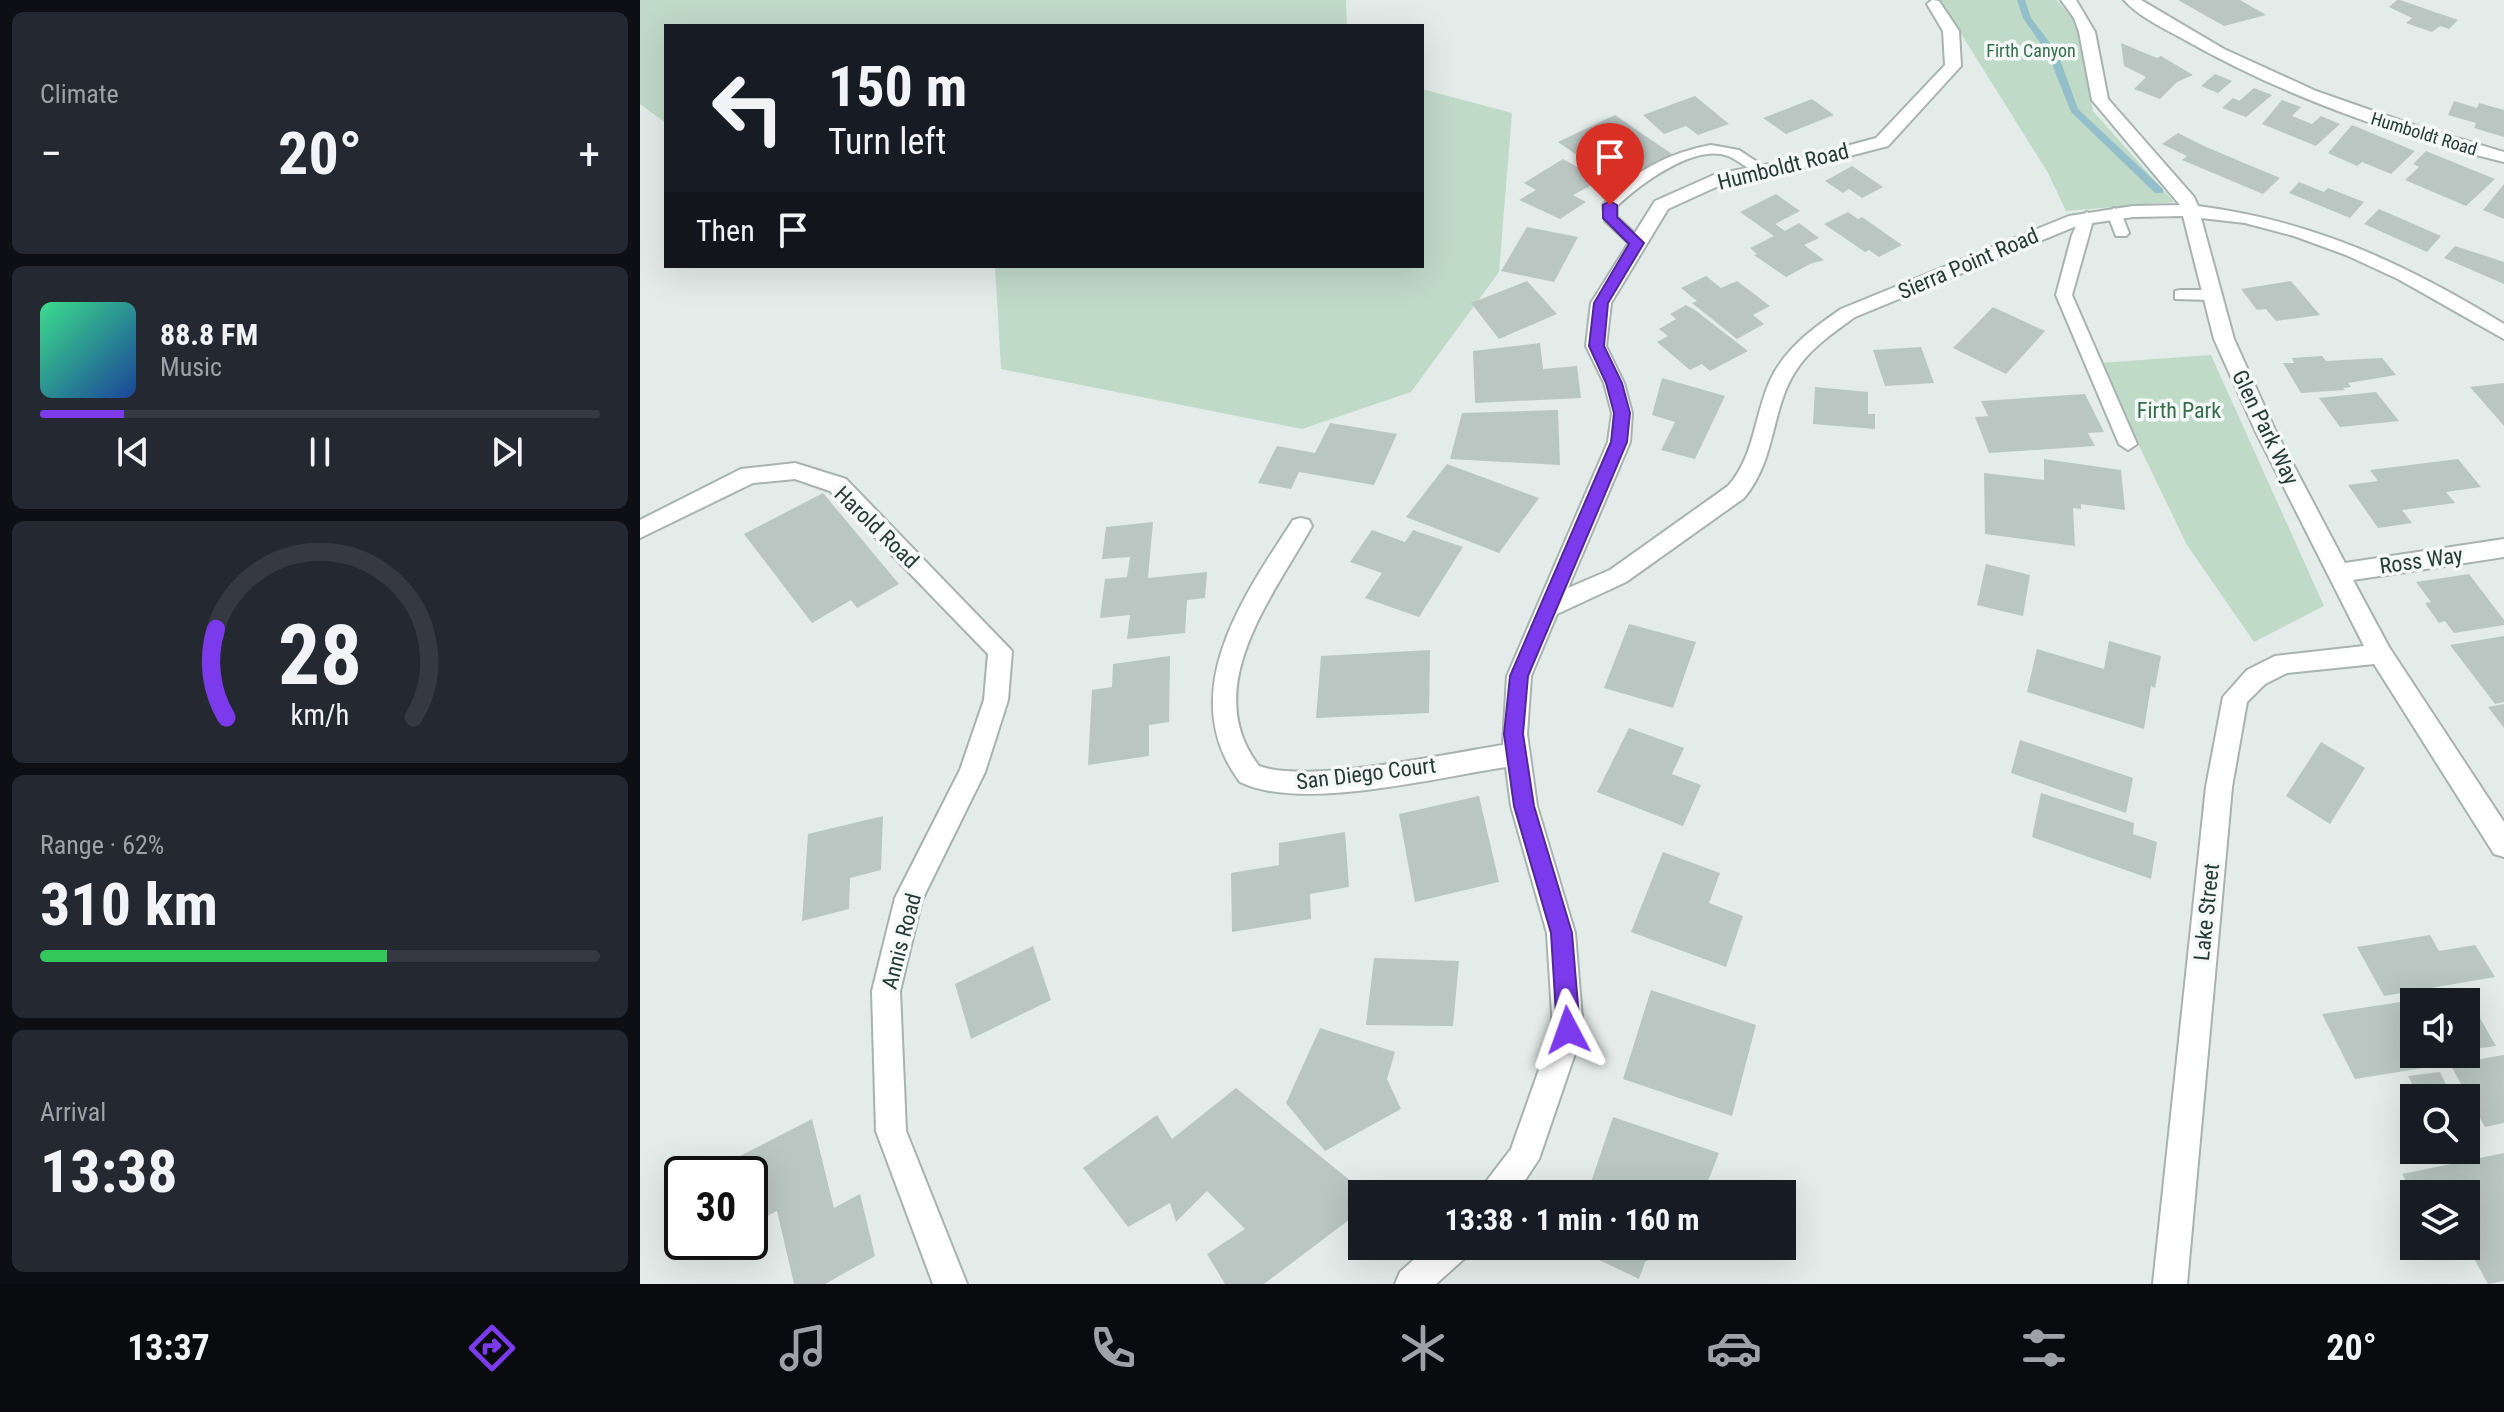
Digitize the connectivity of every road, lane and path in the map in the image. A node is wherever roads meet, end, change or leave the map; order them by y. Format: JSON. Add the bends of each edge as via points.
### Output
{"nodes":[{"id":1,"x":2068,"y":0,"type":"edge"},
{"id":2,"x":2131,"y":0,"type":"edge"},
{"id":3,"x":1934,"y":4,"type":"dead end"},
{"id":4,"x":2504,"y":157,"type":"edge"},
{"id":5,"x":1762,"y":170,"type":"junction"},
{"id":6,"x":2192,"y":208,"type":"junction"},
{"id":7,"x":2114,"y":213,"type":"junction"},
{"id":8,"x":2087,"y":217,"type":"junction"},
{"id":9,"x":2121,"y":233,"type":"dead end"},
{"id":10,"x":1637,"y":243,"type":"junction"},
{"id":11,"x":2181,"y":295,"type":"dead end"},
{"id":12,"x":2210,"y":295,"type":"junction"},
{"id":13,"x":2504,"y":333,"type":"edge"},
{"id":14,"x":2128,"y":444,"type":"dead end"},
{"id":15,"x":1301,"y":526,"type":"dead end"},
{"id":16,"x":640,"y":530,"type":"edge"},
{"id":17,"x":2504,"y":548,"type":"edge"},
{"id":18,"x":2339,"y":573,"type":"junction"},
{"id":19,"x":1547,"y":608,"type":"junction"},
{"id":20,"x":1000,"y":651,"type":"joint"},
{"id":21,"x":2380,"y":654,"type":"junction"},
{"id":22,"x":1517,"y":754,"type":"junction"},
{"id":23,"x":2504,"y":845,"type":"edge"},
{"id":24,"x":1507,"y":1180,"type":"edge"},
{"id":25,"x":1438,"y":1260,"type":"edge"},
{"id":26,"x":950,"y":1284,"type":"edge"},
{"id":27,"x":1412,"y":1284,"type":"edge"},
{"id":28,"x":2170,"y":1284,"type":"edge"}],
"edges":[{"from":1,"to":6,"type":"street","name":"Glen Park Way","via":[[2087,32],[2100,100]]},
{"from":2,"to":4,"type":"street","name":"Humboldt Road","via":[[2215,49],[2326,101]]},
{"from":3,"to":5,"type":"street","name":"Humboldt Road","via":[[1951,31],[1953,66],[1882,142]]},
{"from":5,"to":10,"type":"street","name":"Humboldt Road","via":[[1722,178],[1661,205]]},
{"from":5,"to":10,"type":"lane","via":[[1723,149],[1699,149],[1628,186],[1610,205],[1610,218]]},
{"from":6,"to":7,"type":"street","name":"Sierra Point Road"},
{"from":6,"to":12,"type":"street","name":"Glen Park Way"},
{"from":6,"to":13,"type":"street","name":"Sierra Point Road","via":[[2250,218],[2323,240],[2372,260]]},
{"from":7,"to":8,"type":"street","name":"Sierra Point Road"},
{"from":7,"to":9,"type":"lane"},
{"from":8,"to":14,"type":"lane","via":[[2064,295]]},
{"from":8,"to":19,"type":"street","name":"Sierra Point Road","via":[[1848,313],[1821,332],[1797,354],[1778,385],[1759,454],[1736,492],[1618,576]]},
{"from":10,"to":19,"type":"street","name":"Humboldt Road","via":[[1601,303],[1596,346],[1622,413],[1619,442]]},
{"from":11,"to":12,"type":"lane"},
{"from":12,"to":18,"type":"street","name":"Glen Park Way","via":[[2265,430]]},
{"from":15,"to":22,"type":"street","name":"San Diego Court","via":[[1241,631],[1222,704],[1231,749],[1251,775],[1277,783],[1319,782]]},
{"from":16,"to":20,"type":"street","name":"Harold Road","via":[[749,475],[795,471],[838,485]]},
{"from":17,"to":18,"type":"street","name":"Ross Way"},
{"from":18,"to":21,"type":"street","name":"Glen Park Way"},
{"from":19,"to":22,"type":"street","name":"Humboldt Road","via":[[1519,676]]},
{"from":20,"to":26,"type":"street","name":"Annis Road","via":[[996,700],[972,772],[909,898],[886,991],[891,1131]]},
{"from":21,"to":23,"type":"street","name":"Glen Park Way"},
{"from":21,"to":28,"type":"street","name":"Lake Street","via":[[2284,663],[2256,677],[2235,697],[2219,787]]},
{"from":22,"to":24,"type":"street","name":"Humboldt Road","via":[[1524,806],[1561,933],[1568,1030],[1523,1159]]},
{"from":25,"to":27,"type":"street"}]}
